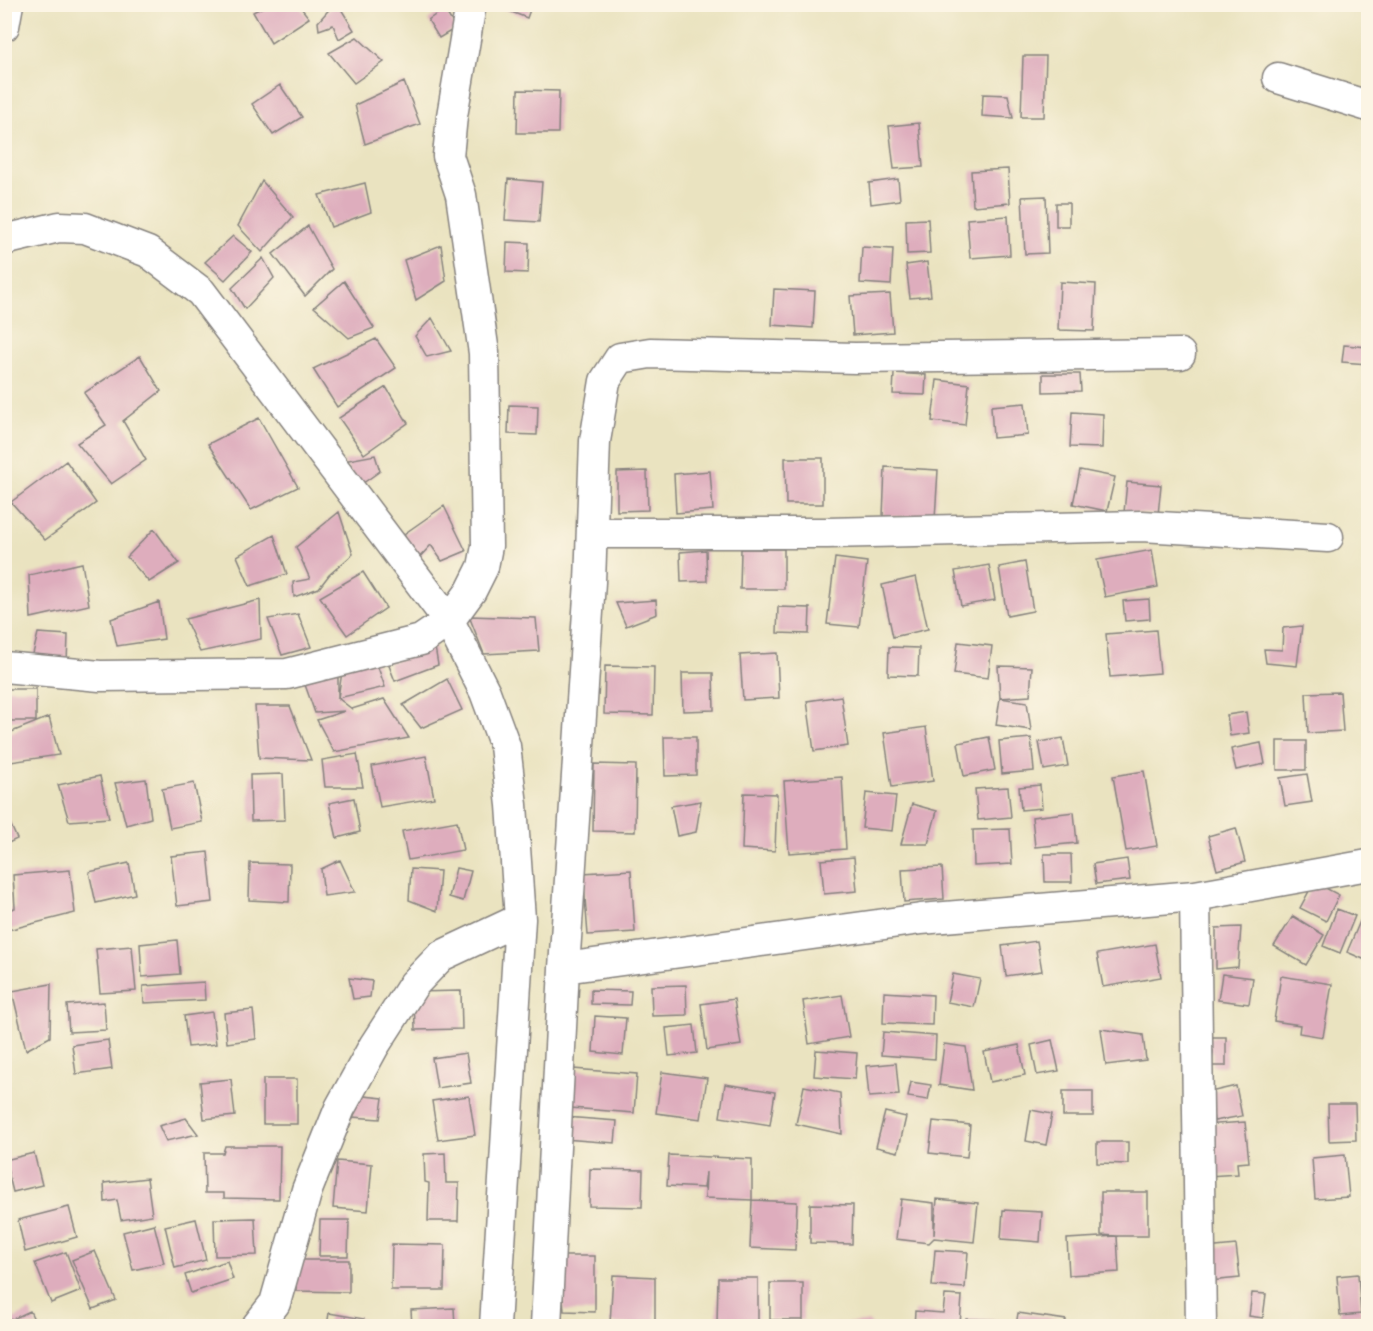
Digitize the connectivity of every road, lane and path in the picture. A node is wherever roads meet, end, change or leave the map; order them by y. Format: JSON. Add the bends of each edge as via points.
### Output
{"nodes":[{"id":1,"x":8,"y":4,"type":"edge"},
{"id":2,"x":471,"y":4,"type":"edge"},
{"id":3,"x":4,"y":26,"type":"edge"},
{"id":4,"x":1278,"y":78,"type":"dead end"},
{"id":5,"x":1368,"y":106,"type":"edge"},
{"id":6,"x":4,"y":240,"type":"edge"},
{"id":7,"x":1180,"y":354,"type":"dead end"},
{"id":8,"x":593,"y":533,"type":"junction"},
{"id":9,"x":1328,"y":537,"type":"dead end"},
{"id":10,"x":449,"y":621,"type":"junction"},
{"id":11,"x":4,"y":667,"type":"edge"},
{"id":12,"x":1368,"y":865,"type":"edge"},
{"id":13,"x":1195,"y":896,"type":"junction"},
{"id":14,"x":520,"y":919,"type":"junction"},
{"id":15,"x":564,"y":968,"type":"junction"},
{"id":16,"x":257,"y":1326,"type":"edge"},
{"id":17,"x":495,"y":1326,"type":"edge"},
{"id":18,"x":546,"y":1326,"type":"edge"},
{"id":19,"x":1201,"y":1326,"type":"edge"}],
"edges":[{"from":1,"to":3,"type":"street"},
{"from":2,"to":10,"type":"street","via":[[448,156],[461,195],[484,353],[487,546],[483,567],[471,591]]},
{"from":4,"to":5,"type":"street"},
{"from":6,"to":10,"type":"street","via":[[59,227],[85,228],[148,252],[201,292]]},
{"from":7,"to":8,"type":"street","via":[[855,357],[650,353],[620,358],[604,381],[595,441]]},
{"from":8,"to":9,"type":"street","via":[[1142,526]]},
{"from":8,"to":15,"type":"street"},
{"from":10,"to":11,"type":"street","via":[[421,640],[287,674],[100,676]]},
{"from":10,"to":14,"type":"street","via":[[485,692],[505,746]]},
{"from":12,"to":13,"type":"street"},
{"from":13,"to":15,"type":"street","via":[[921,918]]},
{"from":13,"to":19,"type":"street"},
{"from":14,"to":16,"type":"street","via":[[441,956],[414,984],[340,1108],[307,1190],[274,1303]]},
{"from":14,"to":17,"type":"street"},
{"from":15,"to":18,"type":"street"}]}
